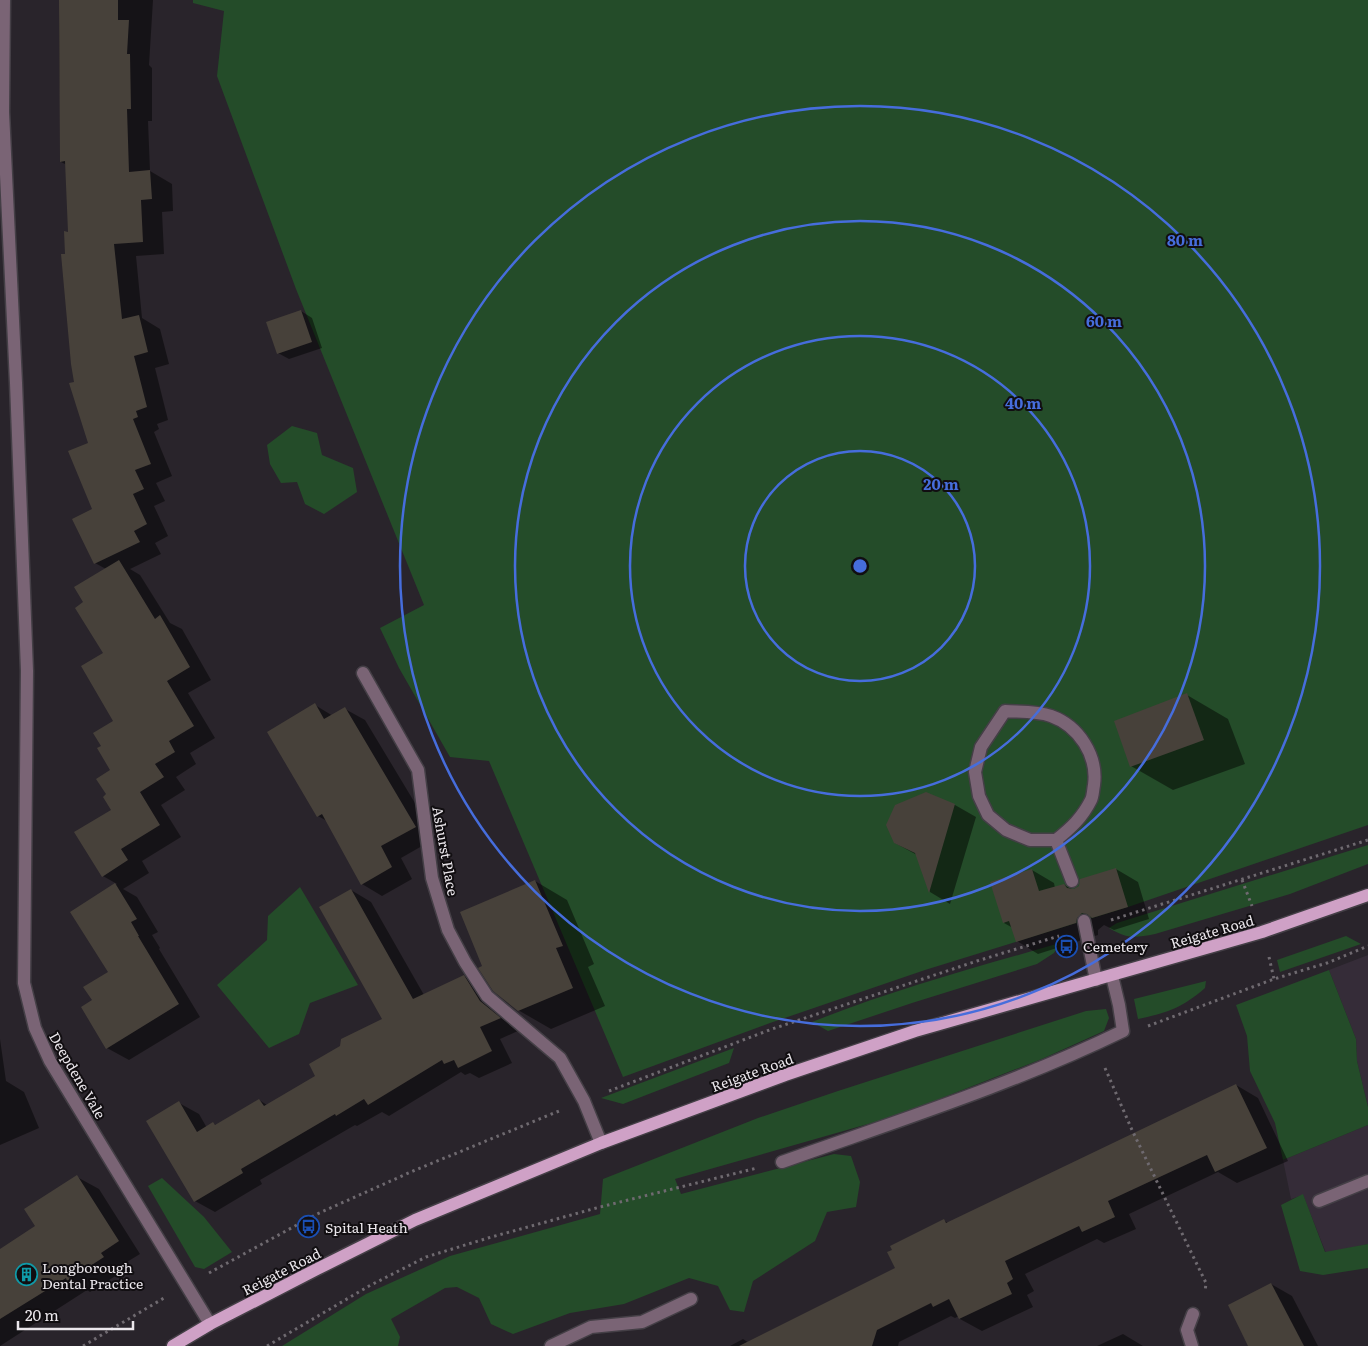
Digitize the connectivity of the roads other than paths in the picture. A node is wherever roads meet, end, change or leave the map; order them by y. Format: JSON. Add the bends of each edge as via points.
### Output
{"nodes":[{"id":1,"x":4,"y":0,"type":"edge"},
{"id":2,"x":363,"y":672,"type":"dead end"},
{"id":3,"x":1056,"y":840,"type":"junction"},
{"id":4,"x":1072,"y":881,"type":"dead end"},
{"id":5,"x":1368,"y":895,"type":"edge"},
{"id":6,"x":1085,"y":924,"type":"road end"},
{"id":7,"x":1112,"y":976,"type":"junction"},
{"id":8,"x":1096,"y":980,"type":"junction"},
{"id":9,"x":601,"y":1143,"type":"junction"},
{"id":10,"x":782,"y":1162,"type":"road end"},
{"id":11,"x":1368,"y":1181,"type":"edge"},
{"id":12,"x":1319,"y":1201,"type":"dead end"},
{"id":13,"x":691,"y":1299,"type":"dead end"},
{"id":14,"x":1193,"y":1314,"type":"road end"},
{"id":15,"x":210,"y":1324,"type":"junction"},
{"id":16,"x":178,"y":1345,"type":"edge"},
{"id":17,"x":551,"y":1346,"type":"edge"},
{"id":18,"x":1192,"y":1346,"type":"edge"}],
"edges":[{"from":1,"to":15,"type":"street","name":"Deepdene Vale","via":[[3,112],[27,671],[24,983],[35,1028],[50,1062]]},
{"from":2,"to":9,"type":"street","name":"Ashurst Place","via":[[418,770],[432,878],[448,930],[487,996],[560,1058],[584,1101]]},
{"from":3,"to":3,"type":"street","via":[[1030,840],[1006,830],[988,815],[979,796],[976,772],[981,747],[1005,711],[1051,716],[1069,726],[1088,746],[1096,773],[1092,799],[1077,824]]},
{"from":3,"to":4,"type":"street"},
{"from":5,"to":7,"type":"main road","name":"Reigate Road","via":[[1262,932]]},
{"from":6,"to":8,"type":"street"},
{"from":7,"to":8,"type":"main road","name":"Reigate Road"},
{"from":7,"to":10,"type":"street","via":[[1123,1031],[972,1094]]},
{"from":8,"to":9,"type":"main road","name":"Reigate Road","via":[[915,1031]]},
{"from":9,"to":15,"type":"main road","name":"Reigate Road","via":[[415,1220]]},
{"from":11,"to":12,"type":"street"},
{"from":13,"to":17,"type":"street","via":[[642,1322],[591,1327]]},
{"from":14,"to":18,"type":"street","via":[[1187,1330]]},
{"from":15,"to":16,"type":"main road","name":"Reigate Road"}]}
